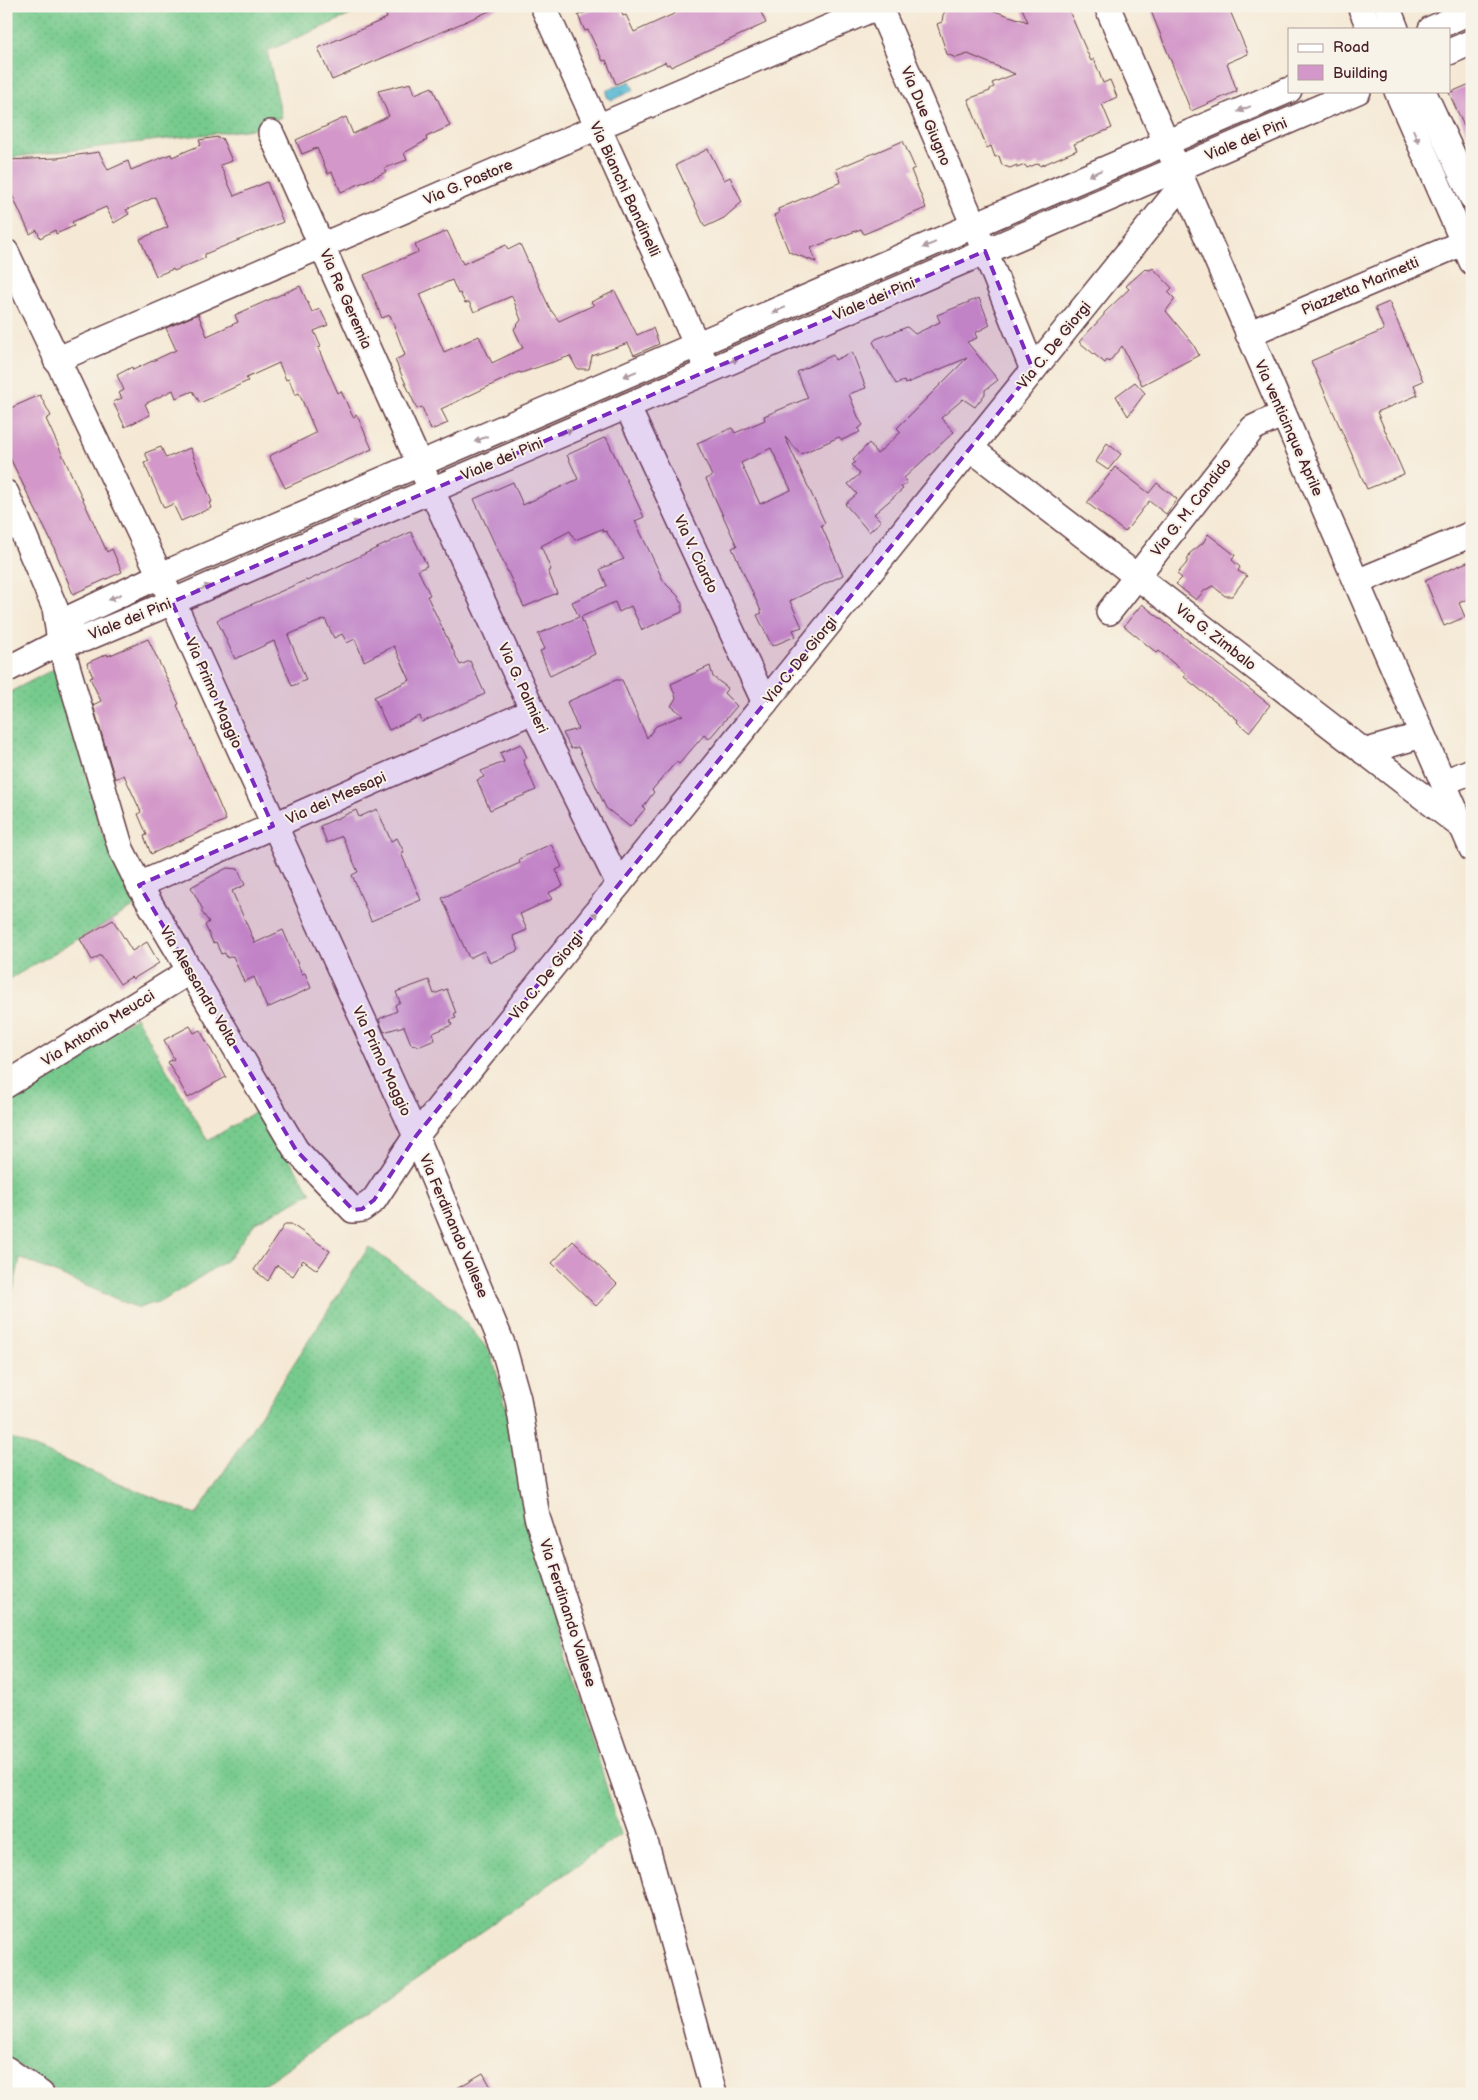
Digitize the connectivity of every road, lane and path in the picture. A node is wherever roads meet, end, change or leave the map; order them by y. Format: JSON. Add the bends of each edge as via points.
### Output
{"nodes":[{"id":1,"x":542,"y":6,"type":"edge"},
{"id":2,"x":879,"y":6,"type":"edge"},
{"id":3,"x":1107,"y":6,"type":"edge"},
{"id":4,"x":1360,"y":6,"type":"edge"},
{"id":5,"x":1387,"y":6,"type":"edge"},
{"id":6,"x":1472,"y":11,"type":"edge"},
{"id":7,"x":1370,"y":28,"type":"edge"},
{"id":8,"x":1396,"y":28,"type":"edge"},
{"id":9,"x":1433,"y":28,"type":"edge"},
{"id":10,"x":1472,"y":42,"type":"edge"},
{"id":11,"x":1450,"y":52,"type":"edge"},
{"id":12,"x":1288,"y":90,"type":"edge"},
{"id":13,"x":1356,"y":92,"type":"edge"},
{"id":14,"x":1397,"y":92,"type":"edge"},
{"id":15,"x":1423,"y":92,"type":"edge"},
{"id":16,"x":597,"y":127,"type":"junction"},
{"id":17,"x":271,"y":133,"type":"dead end"},
{"id":18,"x":1165,"y":143,"type":"junction"},
{"id":19,"x":1179,"y":176,"type":"junction"},
{"id":20,"x":1472,"y":197,"type":"edge"},
{"id":21,"x":973,"y":226,"type":"junction"},
{"id":22,"x":322,"y":246,"type":"junction"},
{"id":23,"x":1469,"y":248,"type":"edge"},
{"id":24,"x":985,"y":251,"type":"junction"},
{"id":25,"x":6,"y":252,"type":"edge"},
{"id":26,"x":1248,"y":334,"type":"junction"},
{"id":27,"x":697,"y":345,"type":"junction"},
{"id":28,"x":56,"y":360,"type":"junction"},
{"id":29,"x":1033,"y":370,"type":"junction"},
{"id":30,"x":709,"y":371,"type":"junction"},
{"id":31,"x":627,"y":406,"type":"junction"},
{"id":32,"x":1283,"y":414,"type":"junction"},
{"id":33,"x":970,"y":448,"type":"junction"},
{"id":34,"x":420,"y":465,"type":"junction"},
{"id":35,"x":431,"y":490,"type":"junction"},
{"id":36,"x":6,"y":493,"type":"edge"},
{"id":37,"x":1472,"y":534,"type":"edge"},
{"id":38,"x":159,"y":576,"type":"junction"},
{"id":39,"x":1137,"y":576,"type":"junction"},
{"id":40,"x":1356,"y":582,"type":"junction"},
{"id":41,"x":172,"y":602,"type":"junction"},
{"id":42,"x":1108,"y":612,"type":"dead end"},
{"id":43,"x":60,"y":642,"type":"junction"},
{"id":44,"x":6,"y":670,"type":"edge"},
{"id":45,"x":765,"y":703,"type":"junction"},
{"id":46,"x":533,"y":711,"type":"junction"},
{"id":47,"x":1422,"y":735,"type":"junction"},
{"id":48,"x":1364,"y":752,"type":"junction"},
{"id":49,"x":1472,"y":771,"type":"edge"},
{"id":50,"x":1444,"y":782,"type":"junction"},
{"id":51,"x":274,"y":826,"type":"junction"},
{"id":52,"x":1462,"y":826,"type":"junction"},
{"id":53,"x":1472,"y":849,"type":"edge"},
{"id":54,"x":619,"y":884,"type":"junction"},
{"id":55,"x":140,"y":885,"type":"junction"},
{"id":56,"x":190,"y":971,"type":"junction"},
{"id":57,"x":6,"y":1085,"type":"edge"},
{"id":58,"x":416,"y":1136,"type":"junction"},
{"id":59,"x":6,"y":2069,"type":"edge"},
{"id":60,"x":41,"y":2094,"type":"edge"},
{"id":61,"x":714,"y":2094,"type":"edge"}],
"edges":[{"from":1,"to":16,"type":"street","name":"Via Bianchi Bandinelli"},
{"from":2,"to":16,"type":"street","name":"Via G. Pastore"},
{"from":2,"to":21,"type":"street","name":"Via Due Giugno"},
{"from":3,"to":18,"type":"street","name":"Via venticinque Aprile"},
{"from":4,"to":7,"type":"street"},
{"from":5,"to":8,"type":"street"},
{"from":6,"to":9,"type":"street"},
{"from":10,"to":11,"type":"street"},
{"from":12,"to":18,"type":"street","name":"Viale dei Pini","one_way":true},
{"from":13,"to":19,"type":"street","name":"Viale dei Pini"},
{"from":14,"to":23,"type":"street","one_way":true},
{"from":15,"to":20,"type":"street"},
{"from":16,"to":22,"type":"street","name":"Via G. Pastore"},
{"from":16,"to":27,"type":"street","name":"Via Bianchi Bandinelli"},
{"from":17,"to":22,"type":"street","name":"Via Re Geremia"},
{"from":18,"to":19,"type":"street","name":"Via venticinque Aprile"},
{"from":18,"to":21,"type":"street","name":"Viale dei Pini","one_way":true},
{"from":19,"to":24,"type":"street","name":"Viale dei Pini"},
{"from":19,"to":26,"type":"street","name":"Via venticinque Aprile"},
{"from":19,"to":29,"type":"street","name":"Via C. De Giorgi"},
{"from":21,"to":24,"type":"street","name":"Via Due Giugno"},
{"from":21,"to":27,"type":"street","name":"Viale dei Pini","one_way":true},
{"from":22,"to":28,"type":"street","name":"Via G. Pastore"},
{"from":22,"to":34,"type":"street","name":"Via Re Geremia"},
{"from":23,"to":26,"type":"street","name":"Piazzetta Marinetti"},
{"from":24,"to":29,"type":"street","name":"Via Due Giugno"},
{"from":30,"to":24,"type":"street","name":"Viale dei Pini","one_way":true},
{"from":25,"to":28,"type":"street","name":"Via Primo Maggio"},
{"from":26,"to":32,"type":"street","name":"Via venticinque Aprile"},
{"from":27,"to":30,"type":"street","name":"Via Bianchi Bandinelli"},
{"from":27,"to":34,"type":"street","name":"Viale dei Pini","one_way":true},
{"from":28,"to":38,"type":"street","name":"Via Primo Maggio"},
{"from":29,"to":33,"type":"street","name":"Via C. De Giorgi"},
{"from":30,"to":31,"type":"street","name":"Viale dei Pini"},
{"from":35,"to":31,"type":"street","name":"Viale dei Pini","one_way":true},
{"from":31,"to":45,"type":"street","name":"Via V. Ciardo"},
{"from":32,"to":39,"type":"street","name":"Via G. M. Candido","via":[[1254,428]]},
{"from":32,"to":40,"type":"street","name":"Via venticinque Aprile"},
{"from":33,"to":39,"type":"street","name":"Via G. Zimbalo"},
{"from":33,"to":45,"type":"street","name":"Via C. De Giorgi"},
{"from":34,"to":35,"type":"street","name":"Via Re Geremia"},
{"from":34,"to":38,"type":"street","name":"Viale dei Pini"},
{"from":41,"to":35,"type":"street","name":"Viale dei Pini","one_way":true},
{"from":35,"to":46,"type":"street","name":"Via G. Palmieri"},
{"from":36,"to":43,"type":"street","name":"Via Alessandro Volta","via":[[55,608]]},
{"from":37,"to":40,"type":"street"},
{"from":38,"to":41,"type":"street","name":"Via Primo Maggio"},
{"from":38,"to":43,"type":"street","name":"Viale dei Pini","one_way":true,"via":[[74,616]]},
{"from":39,"to":42,"type":"street","name":"Via G. M. Candido"},
{"from":39,"to":48,"type":"street","name":"Via G. Zimbalo"},
{"from":40,"to":47,"type":"street","name":"Via venticinque Aprile"},
{"from":41,"to":43,"type":"street","name":"Viale dei Pini","via":[[84,638]]},
{"from":41,"to":51,"type":"street","name":"Via Primo Maggio"},
{"from":43,"to":44,"type":"street"},
{"from":43,"to":55,"type":"street","name":"Via Alessandro Volta","via":[[121,849]]},
{"from":45,"to":54,"type":"street","name":"Via C. De Giorgi"},
{"from":46,"to":51,"type":"street","name":"Via dei Messapi"},
{"from":46,"to":54,"type":"street","name":"Via G. Palmieri"},
{"from":47,"to":48,"type":"street"},
{"from":47,"to":50,"type":"street","name":"Via venticinque Aprile"},
{"from":48,"to":52,"type":"street","name":"Via G. Zimbalo"},
{"from":49,"to":50,"type":"street"},
{"from":50,"to":52,"type":"street","name":"Via venticinque Aprile"},
{"from":51,"to":55,"type":"street","name":"Via dei Messapi"},
{"from":51,"to":58,"type":"street","name":"Via Primo Maggio"},
{"from":52,"to":53,"type":"street","name":"Via venticinque Aprile"},
{"from":58,"to":54,"type":"street","name":"Via C. De Giorgi","one_way":true},
{"from":55,"to":56,"type":"street","name":"Via Alessandro Volta"},
{"from":56,"to":57,"type":"street","name":"Via Antonio Meucci"},
{"from":56,"to":58,"type":"street","name":"Via Alessandro Volta","via":[[296,1150],[353,1210],[362,1209],[374,1200]]},
{"from":58,"to":61,"type":"street","name":"Via Ferdinando Vallese","via":[[503,1346],[518,1399],[537,1517],[647,1848]]},
{"from":59,"to":60,"type":"street"}]}
